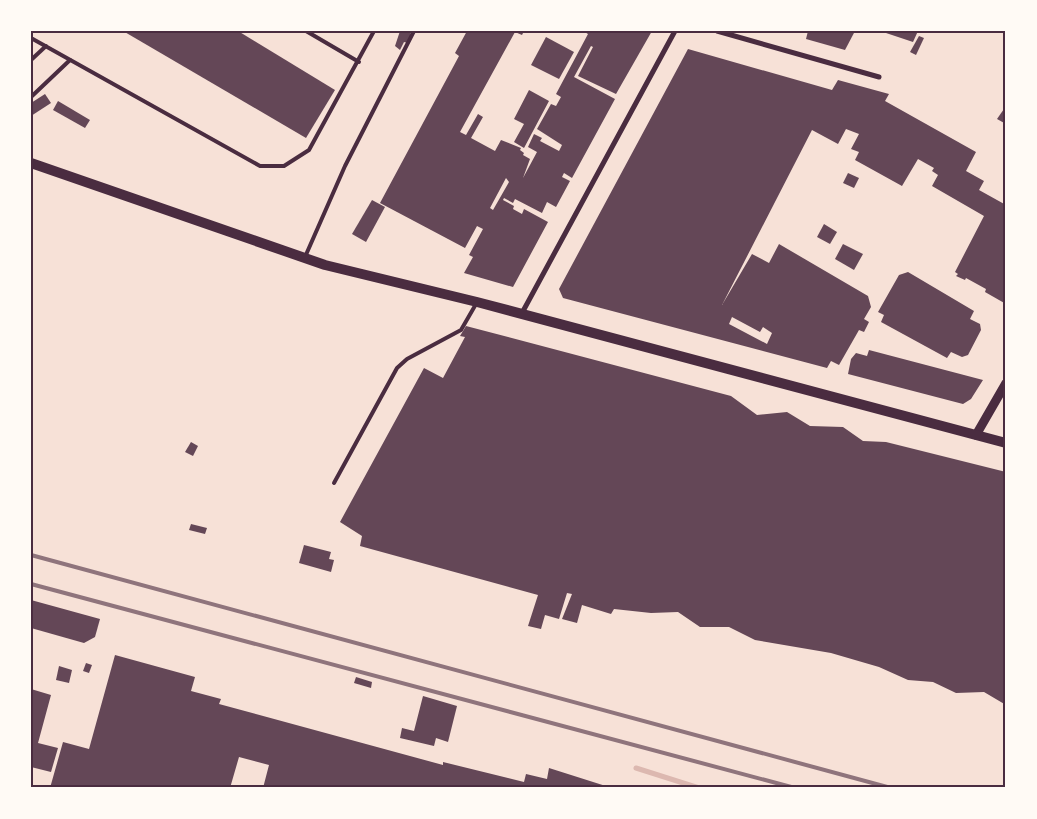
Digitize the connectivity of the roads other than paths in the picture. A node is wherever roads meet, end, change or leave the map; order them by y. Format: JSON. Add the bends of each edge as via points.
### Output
{"nodes":[{"id":1,"x":306,"y":31,"type":"edge"},
{"id":2,"x":374,"y":31,"type":"edge"},
{"id":3,"x":414,"y":31,"type":"edge"},
{"id":4,"x":675,"y":31,"type":"edge"},
{"id":5,"x":717,"y":31,"type":"edge"},
{"id":6,"x":31,"y":38,"type":"edge"},
{"id":7,"x":46,"y":46,"type":"junction"},
{"id":8,"x":31,"y":60,"type":"edge"},
{"id":9,"x":70,"y":60,"type":"junction"},
{"id":10,"x":359,"y":62,"type":"junction"},
{"id":11,"x":879,"y":77,"type":"dead end"},
{"id":12,"x":31,"y":97,"type":"edge"},
{"id":13,"x":31,"y":163,"type":"edge"},
{"id":14,"x":304,"y":259,"type":"junction"},
{"id":15,"x":477,"y":302,"type":"junction"},
{"id":16,"x":522,"y":314,"type":"junction"},
{"id":17,"x":1006,"y":383,"type":"edge"},
{"id":18,"x":976,"y":435,"type":"junction"},
{"id":19,"x":1006,"y":443,"type":"edge"},
{"id":20,"x":334,"y":483,"type":"dead end"}],
"edges":[{"from":1,"to":10,"type":"lane"},
{"from":2,"to":10,"type":"lane"},
{"from":3,"to":14,"type":"lane","via":[[345,166]]},
{"from":4,"to":16,"type":"street"},
{"from":5,"to":11,"type":"street"},
{"from":6,"to":7,"type":"lane"},
{"from":7,"to":8,"type":"lane"},
{"from":7,"to":9,"type":"lane"},
{"from":9,"to":10,"type":"lane","via":[[260,166],[284,166],[309,150]]},
{"from":9,"to":12,"type":"lane"},
{"from":13,"to":14,"type":"main road"},
{"from":14,"to":15,"type":"main road"},
{"from":15,"to":16,"type":"main road"},
{"from":15,"to":20,"type":"lane","via":[[461,330],[396,368]]},
{"from":16,"to":18,"type":"main road"},
{"from":17,"to":18,"type":"street"},
{"from":18,"to":19,"type":"main road"}]}
